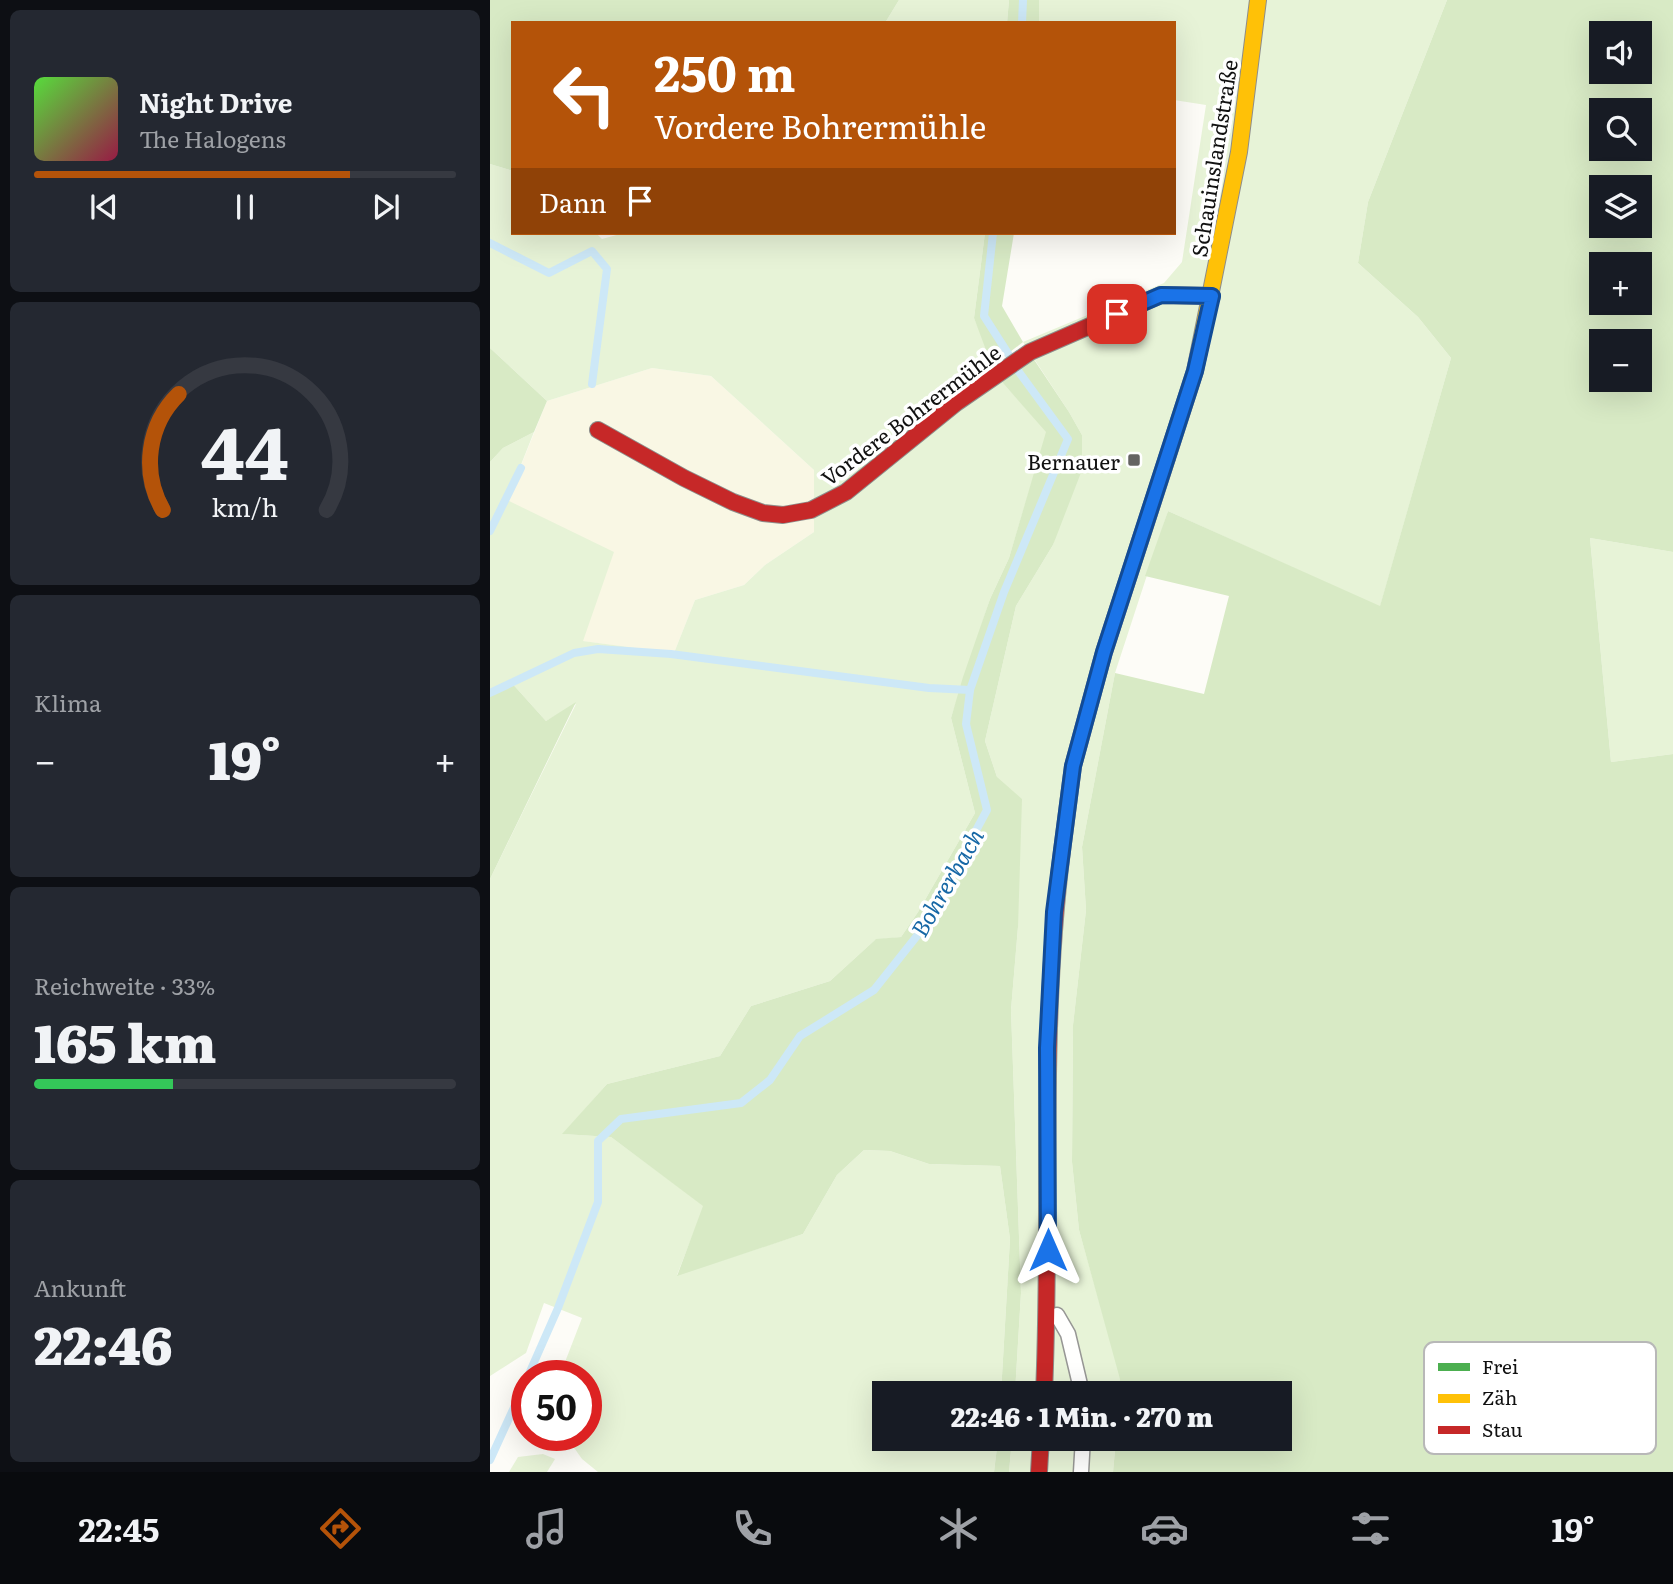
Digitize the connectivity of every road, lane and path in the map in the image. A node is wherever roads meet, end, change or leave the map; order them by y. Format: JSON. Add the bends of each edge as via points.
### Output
{"nodes":[{"id":1,"x":1258,"y":0,"type":"edge"},
{"id":2,"x":1212,"y":296,"type":"junction"},
{"id":3,"x":598,"y":430,"type":"dead end"},
{"id":4,"x":1048,"y":1300,"type":"junction"},
{"id":5,"x":1045,"y":1381,"type":"edge"},
{"id":6,"x":1079,"y":1381,"type":"edge"},
{"id":7,"x":1041,"y":1451,"type":"edge"},
{"id":8,"x":1082,"y":1451,"type":"edge"},
{"id":9,"x":1040,"y":1472,"type":"edge"},
{"id":10,"x":1081,"y":1472,"type":"edge"}],
"edges":[{"from":1,"to":2,"type":"main road","name":"Schauinslandstraße","via":[[1238,152]]},
{"from":2,"to":3,"type":"main road","name":"Vordere Bohrermühle","via":[[1161,295],[1030,352],[956,403],[846,492],[811,510],[763,513],[733,502]]},
{"from":2,"to":4,"type":"main road","name":"Schauinslandstraße","via":[[1195,371],[1104,652],[1073,766],[1054,912],[1047,1048]]},
{"from":4,"to":5,"type":"main road","name":"Schauinslandstraße"},
{"from":4,"to":6,"type":"lane","via":[[1068,1334]]},
{"from":7,"to":9,"type":"main road"},
{"from":8,"to":10,"type":"lane"}]}
